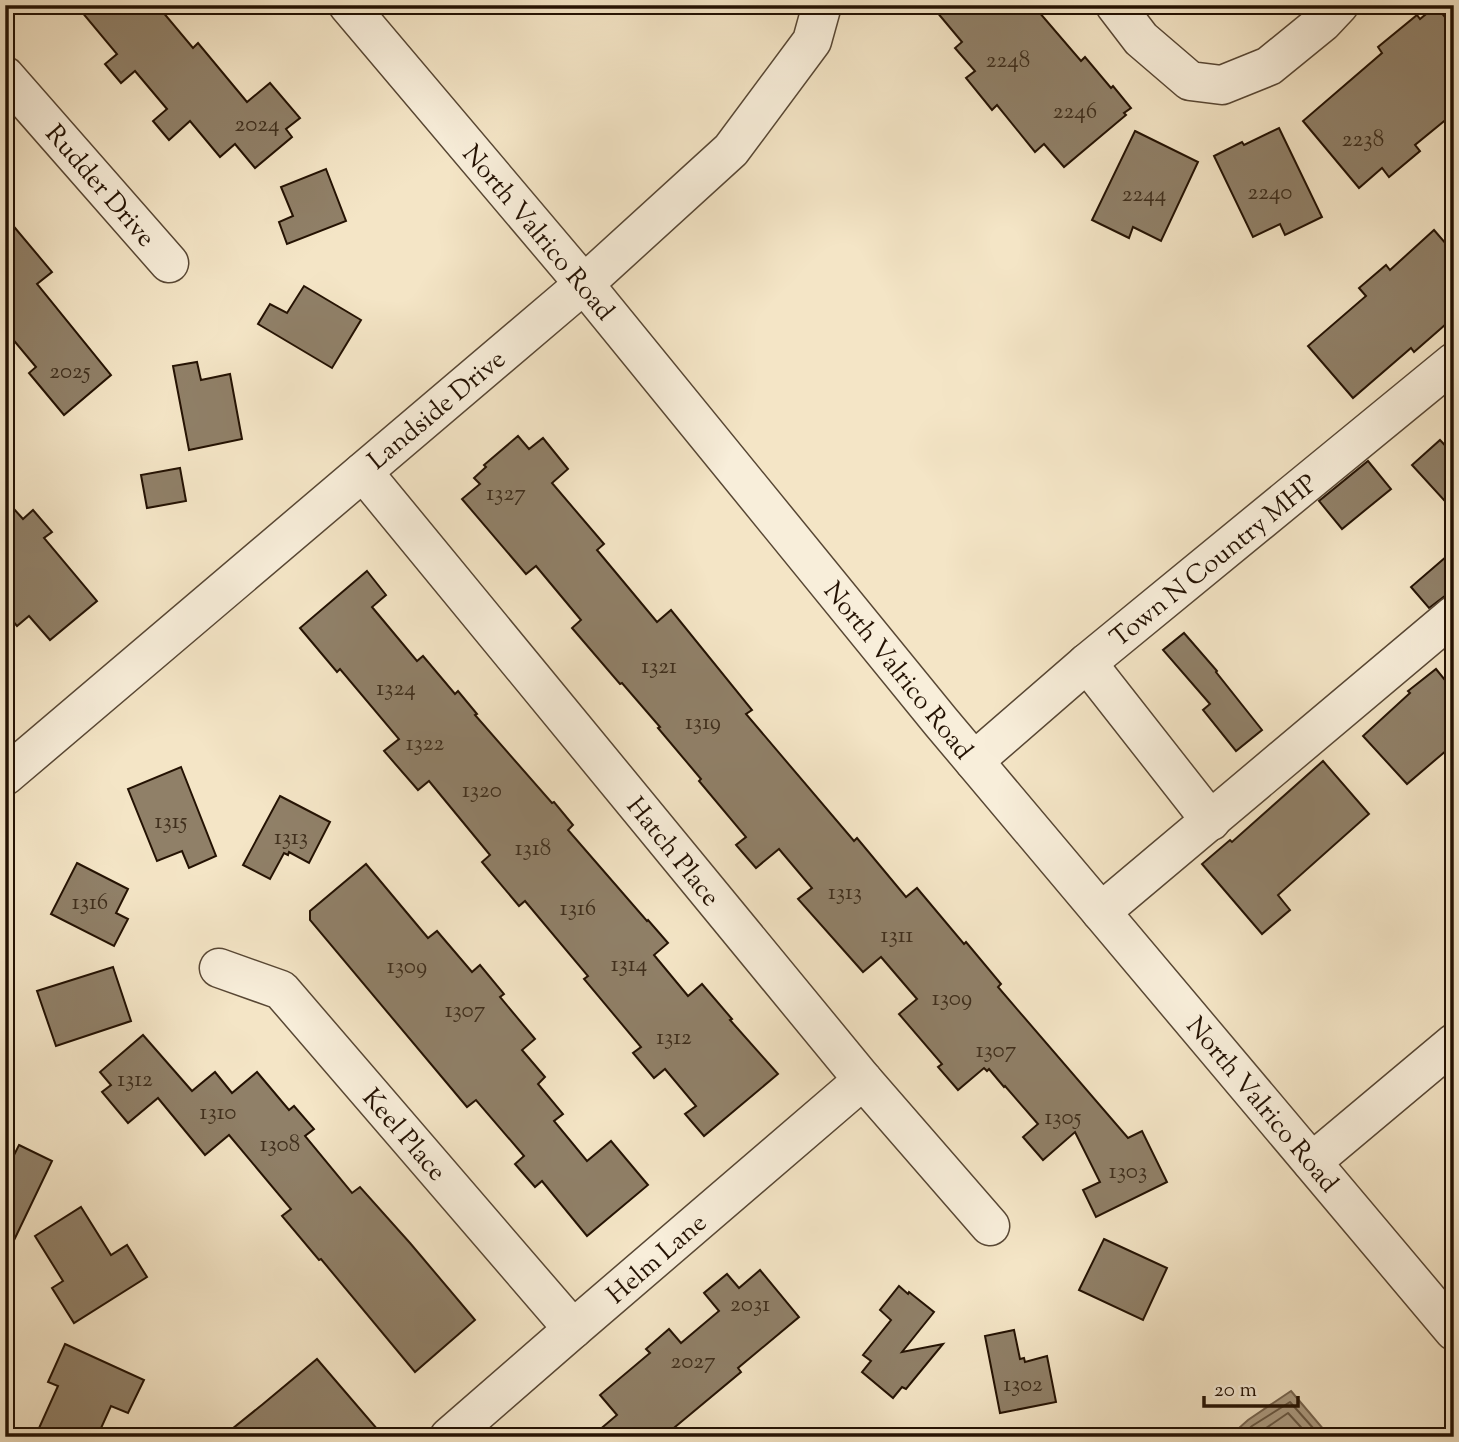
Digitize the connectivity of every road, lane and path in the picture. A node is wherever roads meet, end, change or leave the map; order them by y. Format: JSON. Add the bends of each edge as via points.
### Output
{"nodes":[{"id":1,"x":348,"y":5,"type":"edge"},
{"id":2,"x":822,"y":5,"type":"edge"},
{"id":3,"x":1115,"y":5,"type":"edge"},
{"id":4,"x":1339,"y":5,"type":"edge"},
{"id":5,"x":5,"y":76,"type":"edge"},
{"id":6,"x":169,"y":263,"type":"dead end"},
{"id":7,"x":584,"y":284,"type":"junction"},
{"id":8,"x":1454,"y":362,"type":"edge"},
{"id":9,"x":363,"y":472,"type":"junction"},
{"id":10,"x":1454,"y":615,"type":"edge"},
{"id":11,"x":1087,"y":663,"type":"junction"},
{"id":12,"x":11,"y":759,"type":"edge"},
{"id":13,"x":974,"y":761,"type":"junction"},
{"id":14,"x":1211,"y":821,"type":"junction"},
{"id":15,"x":1101,"y":912,"type":"junction"},
{"id":16,"x":219,"y":968,"type":"dead end"},
{"id":17,"x":1454,"y":1043,"type":"edge"},
{"id":18,"x":863,"y":1080,"type":"junction"},
{"id":19,"x":1312,"y":1163,"type":"junction"},
{"id":20,"x":990,"y":1226,"type":"dead end"},
{"id":21,"x":573,"y":1329,"type":"junction"},
{"id":22,"x":1454,"y":1331,"type":"edge"},
{"id":23,"x":449,"y":1437,"type":"edge"}],
"edges":[{"from":1,"to":7,"type":"street","name":"North Valrico Road"},
{"from":2,"to":7,"type":"street","name":"Landside Drive","via":[[812,41],[731,150]]},
{"from":3,"to":4,"type":"street","via":[[1141,39],[1190,81],[1222,85],[1269,66]]},
{"from":5,"to":6,"type":"street","name":"Rudder Drive"},
{"from":7,"to":9,"type":"street","name":"Landside Drive"},
{"from":7,"to":13,"type":"street","name":"North Valrico Road"},
{"from":8,"to":11,"type":"street","name":"Town N Country MHP"},
{"from":9,"to":12,"type":"street","name":"Landside Drive"},
{"from":9,"to":18,"type":"street","name":"Hatch Place"},
{"from":10,"to":14,"type":"street"},
{"from":11,"to":13,"type":"street","name":"Town N Country MHP"},
{"from":11,"to":14,"type":"street"},
{"from":13,"to":15,"type":"street","name":"North Valrico Road"},
{"from":14,"to":15,"type":"street"},
{"from":15,"to":19,"type":"street","name":"North Valrico Road"},
{"from":16,"to":21,"type":"street","name":"Keel Place","via":[[281,990]]},
{"from":17,"to":19,"type":"street"},
{"from":18,"to":20,"type":"street","name":"Hatch Place"},
{"from":18,"to":21,"type":"street","name":"Helm Lane"},
{"from":19,"to":22,"type":"street","name":"North Valrico Road"},
{"from":21,"to":23,"type":"street","name":"Helm Lane"}]}
